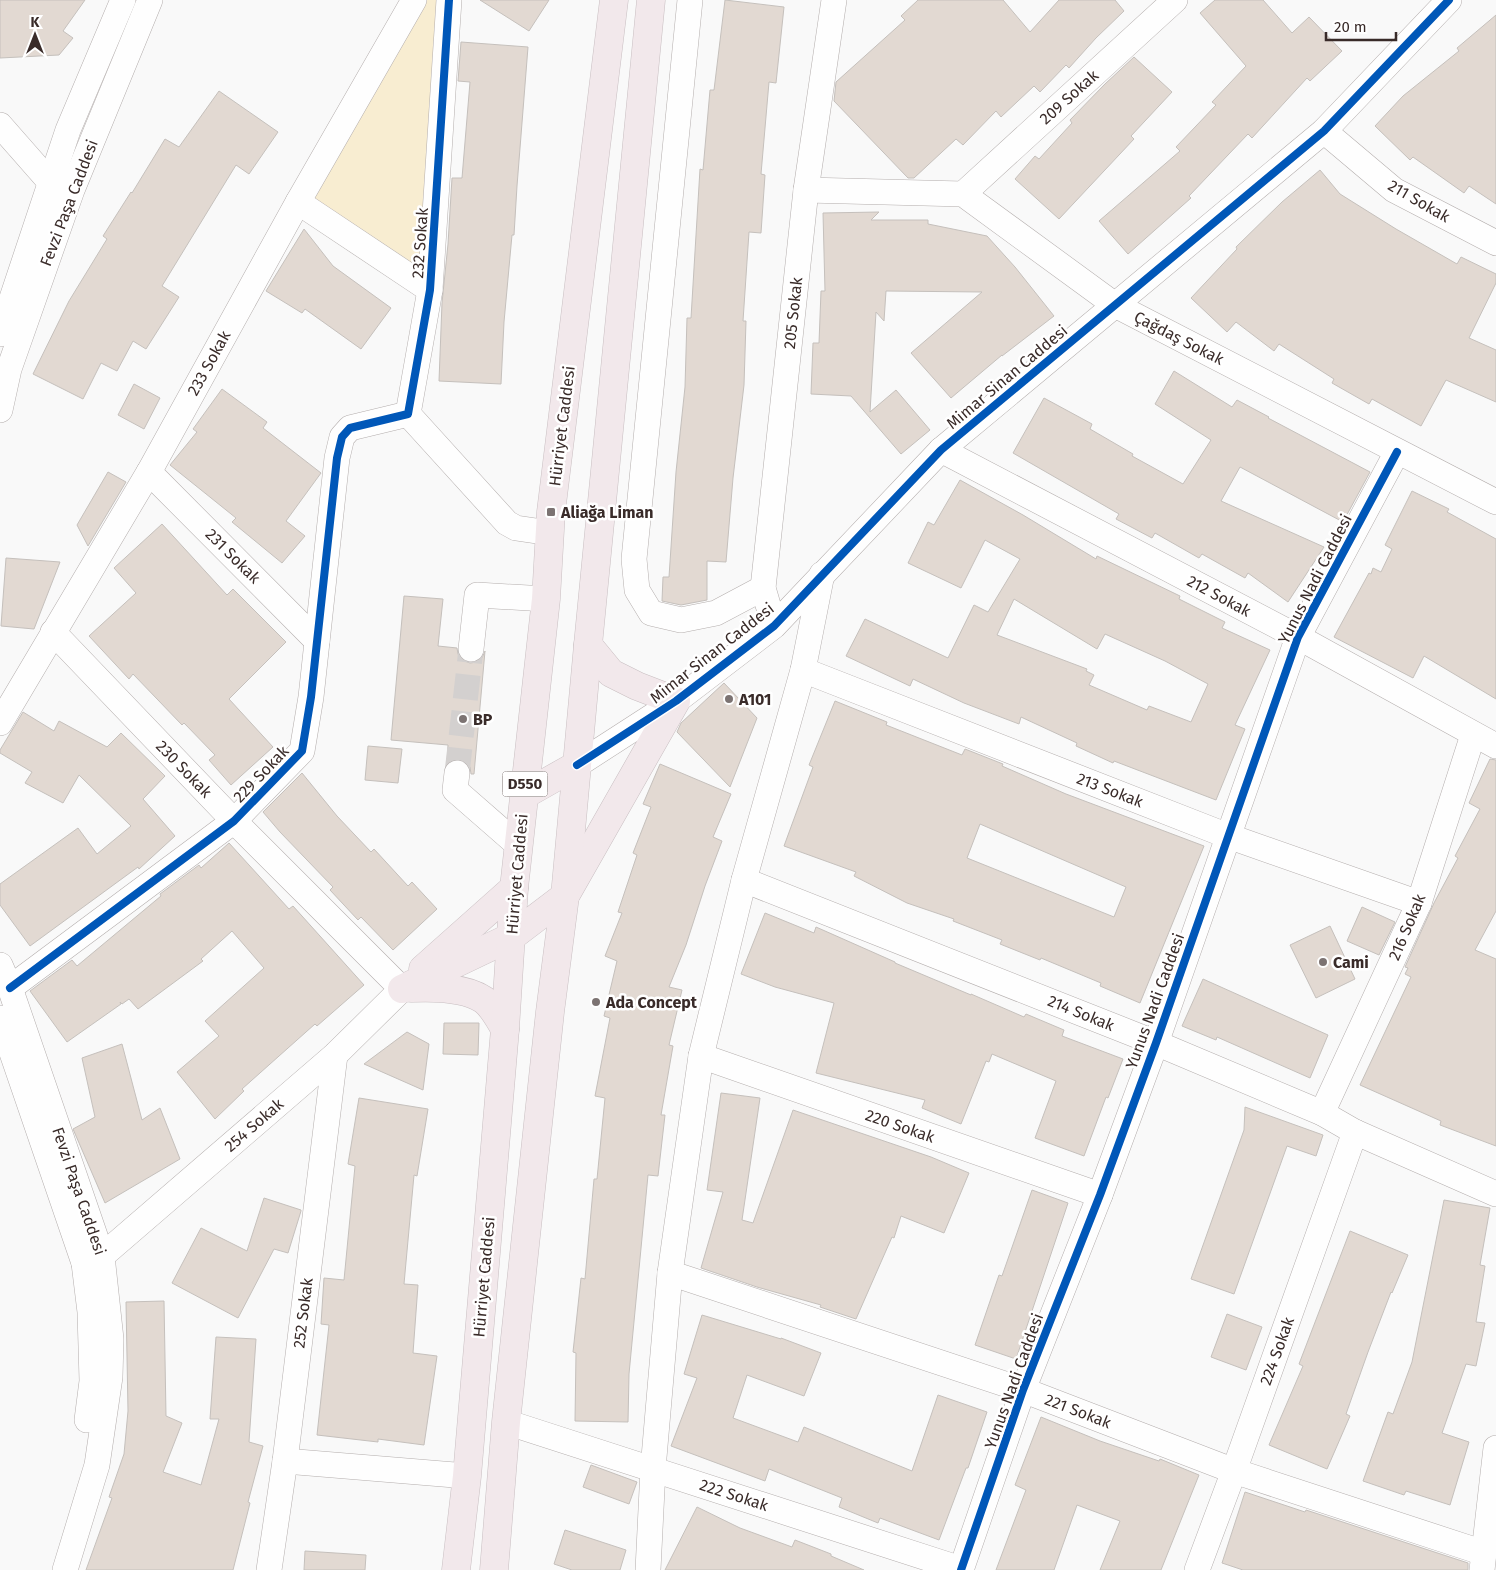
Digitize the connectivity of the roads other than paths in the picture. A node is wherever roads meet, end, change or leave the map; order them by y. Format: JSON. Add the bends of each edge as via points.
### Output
{"nodes":[{"id":1,"x":123,"y":0,"type":"edge"},
{"id":2,"x":150,"y":0,"type":"edge"},
{"id":3,"x":414,"y":0,"type":"edge"},
{"id":4,"x":449,"y":0,"type":"edge"},
{"id":5,"x":614,"y":0,"type":"edge"},
{"id":6,"x":652,"y":0,"type":"edge"},
{"id":7,"x":690,"y":0,"type":"edge"},
{"id":8,"x":834,"y":0,"type":"edge"},
{"id":9,"x":1175,"y":0,"type":"edge"},
{"id":10,"x":1449,"y":0,"type":"edge"},
{"id":11,"x":0,"y":125,"type":"edge"},
{"id":12,"x":1324,"y":131,"type":"junction"},
{"id":13,"x":50,"y":182,"type":"junction"},
{"id":14,"x":806,"y":190,"type":"junction"},
{"id":15,"x":963,"y":194,"type":"junction"},
{"id":16,"x":298,"y":202,"type":"junction"},
{"id":17,"x":1496,"y":243,"type":"edge"},
{"id":18,"x":430,"y":290,"type":"junction"},
{"id":19,"x":1115,"y":305,"type":"junction"},
{"id":20,"x":0,"y":334,"type":"edge"},
{"id":21,"x":0,"y":410,"type":"edge"},
{"id":22,"x":408,"y":414,"type":"junction"},
{"id":23,"x":941,"y":450,"type":"junction"},
{"id":24,"x":1397,"y":452,"type":"junction"},
{"id":25,"x":149,"y":472,"type":"junction"},
{"id":26,"x":1496,"y":502,"type":"edge"},
{"id":27,"x":550,"y":533,"type":"junction"},
{"id":28,"x":822,"y":574,"type":"junction"},
{"id":29,"x":763,"y":588,"type":"junction"},
{"id":30,"x":546,"y":599,"type":"junction"},
{"id":31,"x":774,"y":626,"type":"junction"},
{"id":32,"x":53,"y":632,"type":"junction"},
{"id":33,"x":1298,"y":637,"type":"junction"},
{"id":34,"x":317,"y":641,"type":"junction"},
{"id":35,"x":588,"y":645,"type":"junction"},
{"id":36,"x":471,"y":649,"type":"tunnel mouth"},
{"id":37,"x":803,"y":670,"type":"junction"},
{"id":38,"x":676,"y":701,"type":"junction"},
{"id":39,"x":0,"y":723,"type":"edge"},
{"id":40,"x":1473,"y":735,"type":"junction"},
{"id":41,"x":1496,"y":746,"type":"edge"},
{"id":42,"x":576,"y":766,"type":"junction"},
{"id":43,"x":457,"y":773,"type":"tunnel mouth"},
{"id":44,"x":524,"y":795,"type":"junction"},
{"id":45,"x":234,"y":820,"type":"junction"},
{"id":46,"x":1228,"y":836,"type":"junction"},
{"id":47,"x":518,"y":845,"type":"junction"},
{"id":48,"x":744,"y":880,"type":"junction"},
{"id":49,"x":514,"y":888,"type":"junction"},
{"id":50,"x":565,"y":896,"type":"junction"},
{"id":51,"x":1419,"y":903,"type":"junction"},
{"id":52,"x":511,"y":937,"type":"junction"},
{"id":53,"x":0,"y":965,"type":"edge"},
{"id":54,"x":10,"y":988,"type":"junction"},
{"id":55,"x":402,"y":989,"type":"junction"},
{"id":56,"x":0,"y":1018,"type":"edge"},
{"id":57,"x":505,"y":1029,"type":"junction"},
{"id":58,"x":1156,"y":1043,"type":"junction"},
{"id":59,"x":335,"y":1055,"type":"junction"},
{"id":60,"x":701,"y":1056,"type":"junction"},
{"id":61,"x":1322,"y":1113,"type":"junction"},
{"id":62,"x":1355,"y":1132,"type":"junction"},
{"id":63,"x":1496,"y":1194,"type":"edge"},
{"id":64,"x":1100,"y":1195,"type":"junction"},
{"id":65,"x":93,"y":1260,"type":"junction"},
{"id":66,"x":670,"y":1273,"type":"junction"},
{"id":67,"x":1024,"y":1390,"type":"junction"},
{"id":68,"x":506,"y":1422,"type":"junction"},
{"id":69,"x":1496,"y":1448,"type":"edge"},
{"id":70,"x":285,"y":1461,"type":"junction"},
{"id":71,"x":653,"y":1469,"type":"junction"},
{"id":72,"x":1234,"y":1471,"type":"junction"},
{"id":73,"x":467,"y":1476,"type":"junction"},
{"id":74,"x":1483,"y":1561,"type":"edge"},
{"id":75,"x":961,"y":1569,"type":"edge"},
{"id":76,"x":48,"y":1570,"type":"edge"},
{"id":77,"x":65,"y":1570,"type":"edge"},
{"id":78,"x":269,"y":1570,"type":"edge"},
{"id":79,"x":456,"y":1570,"type":"edge"},
{"id":80,"x":494,"y":1570,"type":"edge"},
{"id":81,"x":648,"y":1570,"type":"edge"},
{"id":82,"x":1196,"y":1570,"type":"edge"}],
"edges":[{"from":1,"to":13,"type":"street","name":"Fevzi Paşa Caddesi","via":[[68,130]]},
{"from":2,"to":21,"type":"street","name":"Fevzi Paşa Caddesi","via":[[72,190],[9,369]]},
{"from":3,"to":16,"type":"street","name":"233 Sokak"},
{"from":4,"to":18,"type":"street","name":"232 Sokak"},
{"from":5,"to":27,"type":"highway","name":"Hürriyet Caddesi","number":"D550"},
{"from":6,"to":35,"type":"highway"},
{"from":7,"to":29,"type":"street","via":[[634,559],[637,590],[651,614],[681,620],[716,613]]},
{"from":8,"to":14,"type":"street","name":"205 Sokak"},
{"from":9,"to":15,"type":"street","name":"209 Sokak"},
{"from":10,"to":12,"type":"street","name":"Mimar Sinan Caddesi"},
{"from":11,"to":13,"type":"street"},
{"from":12,"to":17,"type":"street","name":"211 Sokak","via":[[1394,190]]},
{"from":12,"to":19,"type":"street","name":"Mimar Sinan Caddesi"},
{"from":13,"to":20,"type":"street","name":"Fevzi Paşa Caddesi"},
{"from":14,"to":15,"type":"street"},
{"from":14,"to":29,"type":"street","name":"205 Sokak"},
{"from":15,"to":19,"type":"street","name":"Çağdaş Sokak"},
{"from":16,"to":18,"type":"street"},
{"from":16,"to":25,"type":"street","name":"233 Sokak"},
{"from":18,"to":22,"type":"street","name":"232 Sokak"},
{"from":19,"to":23,"type":"street","name":"Mimar Sinan Caddesi"},
{"from":19,"to":24,"type":"street","name":"Çağdaş Sokak"},
{"from":22,"to":27,"type":"street","via":[[507,523],[516,528]]},
{"from":22,"to":34,"type":"street","name":"229 Sokak","via":[[350,428],[342,437]]},
{"from":23,"to":28,"type":"street","name":"Mimar Sinan Caddesi"},
{"from":23,"to":33,"type":"street","name":"212 Sokak"},
{"from":24,"to":26,"type":"street","name":"Çağdaş Sokak"},
{"from":24,"to":33,"type":"street","name":"Yunus Nadi Caddesi"},
{"from":25,"to":32,"type":"street","name":"233 Sokak"},
{"from":25,"to":34,"type":"street","name":"231 Sokak"},
{"from":27,"to":30,"type":"highway","name":"Hürriyet Caddesi","number":"D550"},
{"from":28,"to":31,"type":"street","name":"Mimar Sinan Caddesi"},
{"from":28,"to":37,"type":"street"},
{"from":29,"to":31,"type":"street","name":"205 Sokak"},
{"from":30,"to":36,"type":"street","via":[[477,595]]},
{"from":30,"to":44,"type":"highway","name":"Hürriyet Caddesi","number":"D550"},
{"from":31,"to":38,"type":"street","name":"Mimar Sinan Caddesi"},
{"from":32,"to":39,"type":"street","name":"233 Sokak"},
{"from":32,"to":45,"type":"street","name":"230 Sokak"},
{"from":33,"to":40,"type":"street","name":"212 Sokak"},
{"from":33,"to":46,"type":"street","name":"Yunus Nadi Caddesi"},
{"from":34,"to":45,"type":"street","name":"229 Sokak","via":[[302,751]]},
{"from":35,"to":38,"type":"highway","via":[[611,673]]},
{"from":35,"to":42,"type":"highway"},
{"from":37,"to":46,"type":"street","name":"213 Sokak"},
{"from":37,"to":48,"type":"street"},
{"from":38,"to":42,"type":"street","name":"Mimar Sinan Caddesi"},
{"from":38,"to":50,"type":"highway"},
{"from":40,"to":41,"type":"street","name":"212 Sokak"},
{"from":40,"to":51,"type":"street","name":"216 Sokak"},
{"from":42,"to":44,"type":"highway"},
{"from":42,"to":50,"type":"highway"},
{"from":43,"to":47,"type":"street","via":[[455,790]]},
{"from":44,"to":47,"type":"highway","name":"Hürriyet Caddesi","number":"D550"},
{"from":45,"to":54,"type":"street","name":"229 Sokak"},
{"from":45,"to":55,"type":"street","name":"230 Sokak"},
{"from":46,"to":51,"type":"street","name":"213 Sokak"},
{"from":46,"to":58,"type":"street","name":"Yunus Nadi Caddesi"},
{"from":47,"to":49,"type":"highway","name":"Hürriyet Caddesi","number":"D550"},
{"from":48,"to":58,"type":"street","name":"214 Sokak"},
{"from":48,"to":60,"type":"street"},
{"from":49,"to":52,"type":"highway","name":"Hürriyet Caddesi","number":"D550"},
{"from":49,"to":55,"type":"highway"},
{"from":50,"to":52,"type":"highway"},
{"from":50,"to":68,"type":"highway"},
{"from":51,"to":61,"type":"street","name":"216 Sokak"},
{"from":52,"to":55,"type":"highway"},
{"from":52,"to":57,"type":"highway","name":"Hürriyet Caddesi","number":"D550"},
{"from":53,"to":54,"type":"street","name":"Fevzi Paşa Caddesi"},
{"from":54,"to":65,"type":"street","name":"Fevzi Paşa Caddesi"},
{"from":55,"to":57,"type":"highway","via":[[437,987],[472,995],[492,1008]]},
{"from":55,"to":59,"type":"street","name":"254 Sokak"},
{"from":56,"to":65,"type":"street","name":"Fevzi Paşa Caddesi"},
{"from":57,"to":73,"type":"highway","name":"Hürriyet Caddesi","number":"D550"},
{"from":58,"to":61,"type":"street","name":"214 Sokak"},
{"from":58,"to":64,"type":"street","name":"Yunus Nadi Caddesi"},
{"from":59,"to":65,"type":"street","name":"254 Sokak"},
{"from":59,"to":70,"type":"street","name":"252 Sokak"},
{"from":60,"to":64,"type":"street","name":"220 Sokak"},
{"from":60,"to":66,"type":"street"},
{"from":61,"to":62,"type":"street","name":"214 Sokak"},
{"from":62,"to":63,"type":"street","name":"214 Sokak"},
{"from":62,"to":72,"type":"street","name":"224 Sokak"},
{"from":64,"to":67,"type":"street","name":"Yunus Nadi Caddesi"},
{"from":65,"to":76,"type":"street","name":"Fevzi Paşa Caddesi","via":[[90,1312],[92,1381],[81,1464]]},
{"from":65,"to":77,"type":"street","name":"Fevzi Paşa Caddesi","via":[[111,1339],[110,1377],[97,1465]]},
{"from":66,"to":67,"type":"street","name":"221 Sokak"},
{"from":66,"to":71,"type":"street"},
{"from":67,"to":72,"type":"street","name":"221 Sokak"},
{"from":67,"to":75,"type":"street","name":"Yunus Nadi Caddesi"},
{"from":68,"to":71,"type":"street","name":"222 Sokak"},
{"from":68,"to":80,"type":"highway"},
{"from":69,"to":74,"type":"street"},
{"from":70,"to":73,"type":"street"},
{"from":70,"to":78,"type":"street","name":"252 Sokak"},
{"from":71,"to":75,"type":"street","name":"222 Sokak"},
{"from":71,"to":81,"type":"street"},
{"from":72,"to":74,"type":"street","name":"221 Sokak"},
{"from":72,"to":82,"type":"street","name":"224 Sokak"},
{"from":73,"to":79,"type":"highway","name":"Hürriyet Caddesi","number":"D550"}]}
